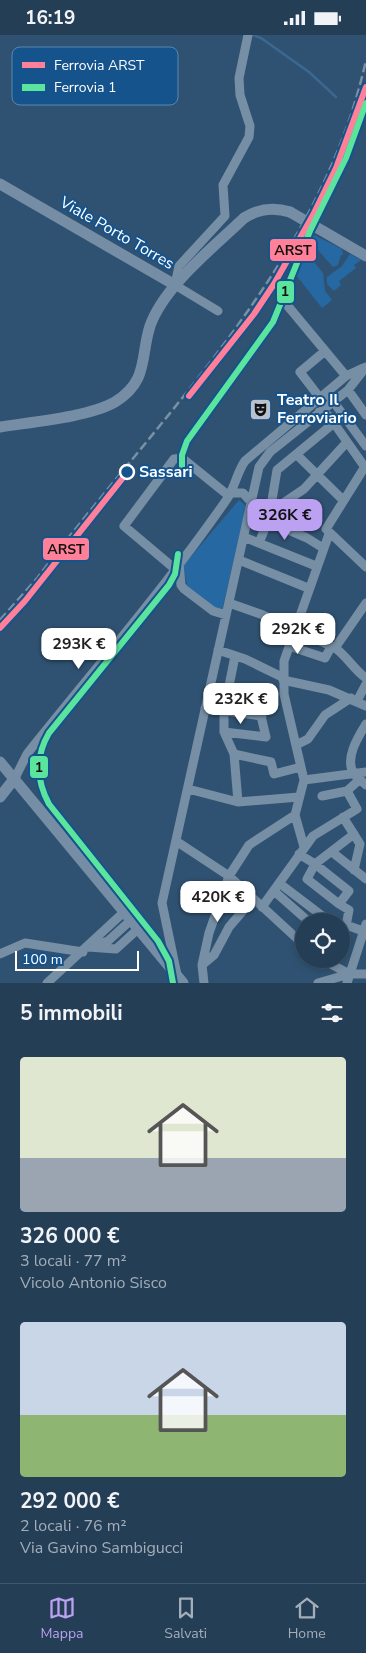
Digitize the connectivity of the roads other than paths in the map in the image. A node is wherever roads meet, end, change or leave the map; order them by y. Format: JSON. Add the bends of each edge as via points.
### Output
{"nodes":[{"id":1,"x":247,"y":38,"type":"edge"},
{"id":2,"x":0,"y":184,"type":"edge"},
{"id":3,"x":366,"y":256,"type":"edge"},
{"id":4,"x":175,"y":285,"type":"junction"},
{"id":5,"x":287,"y":305,"type":"dead end"},
{"id":6,"x":218,"y":311,"type":"dead end"},
{"id":7,"x":325,"y":351,"type":"junction"},
{"id":8,"x":366,"y":367,"type":"edge"},
{"id":9,"x":346,"y":376,"type":"junction"},
{"id":10,"x":348,"y":390,"type":"junction"},
{"id":11,"x":323,"y":395,"type":"junction"},
{"id":12,"x":333,"y":401,"type":"junction"},
{"id":13,"x":319,"y":412,"type":"junction"},
{"id":14,"x":366,"y":415,"type":"edge"},
{"id":15,"x":334,"y":423,"type":"junction"},
{"id":16,"x":0,"y":427,"type":"edge"},
{"id":17,"x":347,"y":442,"type":"junction"},
{"id":18,"x":366,"y":446,"type":"edge"},
{"id":19,"x":297,"y":455,"type":"junction"},
{"id":20,"x":365,"y":466,"type":"edge"},
{"id":21,"x":317,"y":475,"type":"junction"},
{"id":22,"x":230,"y":494,"type":"junction"},
{"id":23,"x":343,"y":500,"type":"junction"},
{"id":24,"x":251,"y":502,"type":"junction"},
{"id":25,"x":269,"y":516,"type":"junction"},
{"id":26,"x":329,"y":534,"type":"junction"},
{"id":27,"x":244,"y":537,"type":"junction"},
{"id":28,"x":259,"y":543,"type":"junction"},
{"id":29,"x":323,"y":548,"type":"junction"},
{"id":30,"x":239,"y":560,"type":"junction"},
{"id":31,"x":177,"y":566,"type":"junction"},
{"id":32,"x":316,"y":566,"type":"junction"},
{"id":33,"x":366,"y":567,"type":"edge"},
{"id":34,"x":308,"y":588,"type":"junction"},
{"id":35,"x":229,"y":603,"type":"junction"},
{"id":36,"x":366,"y":603,"type":"edge"},
{"id":37,"x":226,"y":615,"type":"junction"},
{"id":38,"x":294,"y":629,"type":"junction"},
{"id":39,"x":289,"y":646,"type":"junction"},
{"id":40,"x":333,"y":647,"type":"junction"},
{"id":41,"x":218,"y":651,"type":"junction"},
{"id":42,"x":235,"y":656,"type":"junction"},
{"id":43,"x":363,"y":676,"type":"edge"},
{"id":44,"x":282,"y":679,"type":"junction"},
{"id":45,"x":366,"y":684,"type":"edge"},
{"id":46,"x":228,"y":691,"type":"junction"},
{"id":47,"x":352,"y":699,"type":"junction"},
{"id":48,"x":366,"y":706,"type":"edge"},
{"id":49,"x":205,"y":709,"type":"junction"},
{"id":50,"x":224,"y":711,"type":"junction"},
{"id":51,"x":262,"y":716,"type":"junction"},
{"id":52,"x":366,"y":724,"type":"edge"},
{"id":53,"x":224,"y":732,"type":"junction"},
{"id":54,"x":296,"y":745,"type":"junction"},
{"id":55,"x":234,"y":754,"type":"junction"},
{"id":56,"x":0,"y":762,"type":"edge"},
{"id":57,"x":301,"y":767,"type":"junction"},
{"id":58,"x":352,"y":772,"type":"junction"},
{"id":59,"x":366,"y":772,"type":"edge"},
{"id":60,"x":0,"y":774,"type":"edge"},
{"id":61,"x":15,"y":778,"type":"junction"},
{"id":62,"x":304,"y":780,"type":"junction"},
{"id":63,"x":363,"y":783,"type":"edge"},
{"id":64,"x":188,"y":789,"type":"junction"},
{"id":65,"x":347,"y":791,"type":"junction"},
{"id":66,"x":0,"y":797,"type":"edge"},
{"id":67,"x":299,"y":797,"type":"junction"},
{"id":68,"x":322,"y":797,"type":"dead end"},
{"id":69,"x":238,"y":802,"type":"junction"},
{"id":70,"x":295,"y":815,"type":"junction"},
{"id":71,"x":343,"y":817,"type":"junction"},
{"id":72,"x":354,"y":834,"type":"junction"},
{"id":73,"x":176,"y":841,"type":"junction"},
{"id":74,"x":301,"y":851,"type":"junction"},
{"id":75,"x":332,"y":852,"type":"junction"},
{"id":76,"x":315,"y":864,"type":"junction"},
{"id":77,"x":354,"y":870,"type":"junction"},
{"id":78,"x":229,"y":876,"type":"junction"},
{"id":79,"x":366,"y":879,"type":"edge"},
{"id":80,"x":276,"y":887,"type":"junction"},
{"id":81,"x":253,"y":899,"type":"junction"},
{"id":82,"x":339,"y":905,"type":"junction"},
{"id":83,"x":262,"y":907,"type":"junction"},
{"id":84,"x":300,"y":913,"type":"edge"},
{"id":85,"x":317,"y":913,"type":"edge"},
{"id":86,"x":348,"y":913,"type":"edge"},
{"id":87,"x":131,"y":920,"type":"junction"},
{"id":88,"x":365,"y":928,"type":"edge"},
{"id":89,"x":350,"y":929,"type":"edge"},
{"id":90,"x":295,"y":937,"type":"edge"},
{"id":91,"x":86,"y":949,"type":"junction"},
{"id":92,"x":0,"y":955,"type":"edge"},
{"id":93,"x":202,"y":965,"type":"junction"},
{"id":94,"x":334,"y":968,"type":"edge"},
{"id":95,"x":366,"y":974,"type":"edge"},
{"id":96,"x":348,"y":978,"type":"edge"},
{"id":97,"x":179,"y":980,"type":"edge"},
{"id":98,"x":47,"y":983,"type":"edge"},
{"id":99,"x":204,"y":983,"type":"edge"},
{"id":100,"x":318,"y":983,"type":"edge"}],
"edges":[{"from":1,"to":4,"type":"street","via":[[239,78],[240,95],[250,127],[249,137],[223,185],[225,216],[179,266]]},
{"from":2,"to":4,"type":"main road","name":"Viale Porto Torres"},
{"from":3,"to":4,"type":"main road","bridge":true,"via":[[290,212],[272,209],[244,218]]},
{"from":4,"to":6,"type":"street","name":"Viale Porto Torres"},
{"from":4,"to":16,"type":"main road","via":[[150,326],[142,370],[119,399],[88,411]]},
{"from":5,"to":7,"type":"street"},
{"from":7,"to":9,"type":"street"},
{"from":7,"to":11,"type":"street","via":[[300,372]]},
{"from":8,"to":9,"type":"street"},
{"from":8,"to":10,"type":"street"},
{"from":9,"to":11,"type":"street"},
{"from":10,"to":12,"type":"street"},
{"from":10,"to":14,"type":"street"},
{"from":11,"to":12,"type":"street"},
{"from":11,"to":22,"type":"street","via":[[245,461]]},
{"from":12,"to":13,"type":"street"},
{"from":12,"to":18,"type":"street"},
{"from":13,"to":15,"type":"street"},
{"from":13,"to":24,"type":"street","via":[[263,460]]},
{"from":15,"to":17,"type":"street"},
{"from":15,"to":19,"type":"street"},
{"from":17,"to":20,"type":"street"},
{"from":17,"to":21,"type":"street"},
{"from":19,"to":21,"type":"street"},
{"from":19,"to":25,"type":"street","via":[[277,470]]},
{"from":20,"to":23,"type":"street"},
{"from":21,"to":23,"type":"street"},
{"from":21,"to":25,"type":"street"},
{"from":22,"to":24,"type":"street","via":[[243,493]]},
{"from":22,"to":31,"type":"street"},
{"from":22,"to":31,"type":"street","via":[[182,458],[174,459],[124,526]]},
{"from":23,"to":26,"type":"street","via":[[326,529]]},
{"from":24,"to":27,"type":"street"},
{"from":25,"to":28,"type":"street"},
{"from":25,"to":29,"type":"street"},
{"from":26,"to":29,"type":"street"},
{"from":26,"to":33,"type":"street"},
{"from":27,"to":28,"type":"street"},
{"from":27,"to":30,"type":"street"},
{"from":28,"to":32,"type":"street"},
{"from":29,"to":32,"type":"street"},
{"from":30,"to":34,"type":"street"},
{"from":30,"to":35,"type":"street"},
{"from":31,"to":37,"type":"street","via":[[184,589],[213,611]]},
{"from":31,"to":61,"type":"street","via":[[27,754]]},
{"from":32,"to":34,"type":"street"},
{"from":34,"to":38,"type":"street"},
{"from":35,"to":37,"type":"street"},
{"from":35,"to":38,"type":"street"},
{"from":36,"to":40,"type":"street"},
{"from":37,"to":41,"type":"street"},
{"from":38,"to":39,"type":"street"},
{"from":38,"to":40,"type":"street"},
{"from":39,"to":40,"type":"street","via":[[325,658]]},
{"from":39,"to":44,"type":"street"},
{"from":40,"to":43,"type":"street"},
{"from":41,"to":42,"type":"street"},
{"from":41,"to":49,"type":"street"},
{"from":42,"to":44,"type":"street"},
{"from":42,"to":46,"type":"street"},
{"from":44,"to":47,"type":"street","via":[[323,688]]},
{"from":44,"to":54,"type":"street"},
{"from":45,"to":47,"type":"street"},
{"from":46,"to":50,"type":"street"},
{"from":46,"to":51,"type":"street","via":[[256,695]]},
{"from":47,"to":48,"type":"street"},
{"from":47,"to":54,"type":"street","via":[[325,715],[308,739]]},
{"from":49,"to":50,"type":"street"},
{"from":49,"to":64,"type":"street"},
{"from":50,"to":51,"type":"street"},
{"from":50,"to":53,"type":"street"},
{"from":51,"to":53,"type":"street","via":[[266,737]]},
{"from":52,"to":58,"type":"street","via":[[353,749]]},
{"from":53,"to":55,"type":"street"},
{"from":54,"to":57,"type":"street"},
{"from":55,"to":57,"type":"street","via":[[271,762],[274,773]]},
{"from":55,"to":69,"type":"street"},
{"from":56,"to":61,"type":"main road"},
{"from":57,"to":62,"type":"street"},
{"from":58,"to":59,"type":"street"},
{"from":58,"to":62,"type":"street"},
{"from":58,"to":63,"type":"street"},
{"from":60,"to":61,"type":"main road"},
{"from":61,"to":66,"type":"main road"},
{"from":61,"to":87,"type":"main road"},
{"from":62,"to":67,"type":"street"},
{"from":63,"to":65,"type":"street"},
{"from":64,"to":69,"type":"street"},
{"from":64,"to":73,"type":"street"},
{"from":65,"to":68,"type":"street"},
{"from":65,"to":71,"type":"street","via":[[357,809]]},
{"from":67,"to":69,"type":"street"},
{"from":67,"to":70,"type":"street"},
{"from":70,"to":74,"type":"street"},
{"from":70,"to":78,"type":"street","via":[[249,845]]},
{"from":71,"to":72,"type":"street"},
{"from":71,"to":74,"type":"street","via":[[313,836]]},
{"from":72,"to":75,"type":"street"},
{"from":72,"to":77,"type":"street","via":[[360,844]]},
{"from":73,"to":78,"type":"street"},
{"from":73,"to":97,"type":"street","via":[[162,903]]},
{"from":74,"to":76,"type":"street"},
{"from":74,"to":80,"type":"street"},
{"from":75,"to":76,"type":"street"},
{"from":75,"to":77,"type":"street"},
{"from":76,"to":82,"type":"street","via":[[307,879]]},
{"from":76,"to":82,"type":"street","via":[[349,891]]},
{"from":77,"to":79,"type":"street"},
{"from":78,"to":81,"type":"street"},
{"from":78,"to":93,"type":"street","via":[[209,933]]},
{"from":80,"to":83,"type":"street"},
{"from":80,"to":84,"type":"street"},
{"from":80,"to":85,"type":"street"},
{"from":81,"to":83,"type":"street"},
{"from":81,"to":93,"type":"street","via":[[229,927],[214,955]]},
{"from":82,"to":86,"type":"street","via":[[349,910]]},
{"from":83,"to":90,"type":"street"},
{"from":87,"to":91,"type":"street","via":[[100,932]]},
{"from":87,"to":91,"type":"street","via":[[116,949]]},
{"from":87,"to":97,"type":"main road"},
{"from":88,"to":89,"type":"street"},
{"from":88,"to":96,"type":"street"},
{"from":91,"to":92,"type":"street","via":[[24,943]]},
{"from":91,"to":98,"type":"street"},
{"from":93,"to":99,"type":"street"},
{"from":94,"to":96,"type":"street"},
{"from":95,"to":96,"type":"street"},
{"from":96,"to":100,"type":"street"}]}
